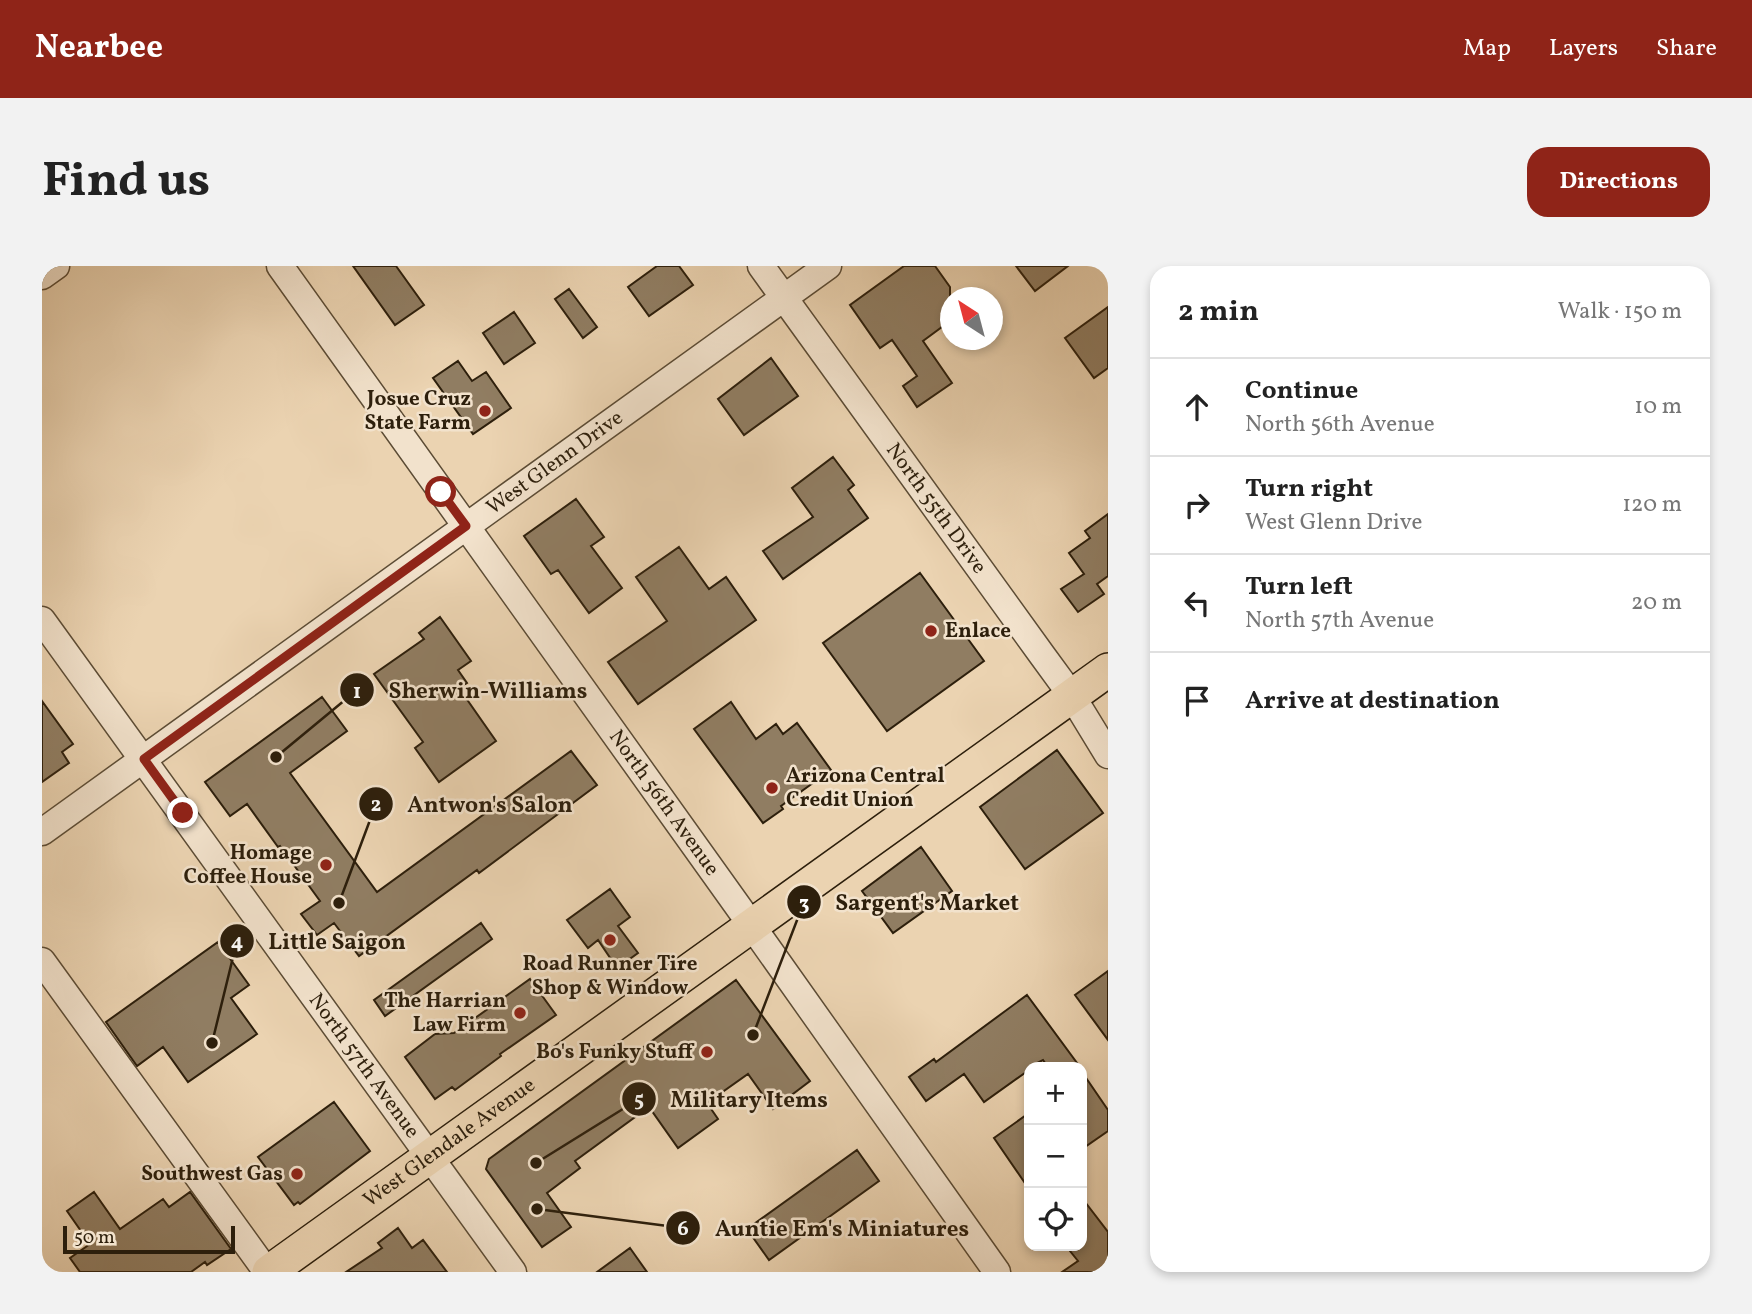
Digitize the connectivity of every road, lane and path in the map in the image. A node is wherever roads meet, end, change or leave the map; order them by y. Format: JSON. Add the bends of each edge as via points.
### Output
{"nodes":[{"id":1,"x":55,"y":266,"type":"edge"},
{"id":2,"x":280,"y":266,"type":"edge"},
{"id":3,"x":761,"y":266,"type":"edge"},
{"id":4,"x":828,"y":266,"type":"edge"},
{"id":5,"x":42,"y":276,"type":"edge"},
{"id":6,"x":784,"y":298,"type":"junction"},
{"id":7,"x":466,"y":526,"type":"junction"},
{"id":8,"x":42,"y":620,"type":"edge"},
{"id":9,"x":1108,"y":670,"type":"edge"},
{"id":10,"x":1072,"y":696,"type":"junction"},
{"id":11,"x":1108,"y":755,"type":"edge"},
{"id":12,"x":144,"y":759,"type":"junction"},
{"id":13,"x":42,"y":832,"type":"edge"},
{"id":14,"x":752,"y":926,"type":"junction"},
{"id":15,"x":42,"y":961,"type":"edge"},
{"id":16,"x":431,"y":1156,"type":"junction"},
{"id":17,"x":268,"y":1272,"type":"edge"},
{"id":18,"x":513,"y":1272,"type":"edge"},
{"id":19,"x":997,"y":1272,"type":"edge"}],
"edges":[{"from":1,"to":5,"type":"street"},
{"from":2,"to":7,"type":"street","name":"North 56th Avenue"},
{"from":3,"to":6,"type":"street","name":"North 55th Drive"},
{"from":4,"to":6,"type":"street","name":"West Glenn Drive"},
{"from":6,"to":7,"type":"street","name":"West Glenn Drive"},
{"from":6,"to":10,"type":"street","name":"North 55th Drive"},
{"from":7,"to":12,"type":"street","name":"West Glenn Drive"},
{"from":7,"to":14,"type":"street","name":"North 56th Avenue"},
{"from":8,"to":12,"type":"street","name":"North 57th Avenue"},
{"from":9,"to":10,"type":"main road","name":"West Glendale Avenue"},
{"from":10,"to":11,"type":"street","name":"North 55th Drive"},
{"from":10,"to":14,"type":"main road","name":"West Glendale Avenue"},
{"from":12,"to":13,"type":"street","name":"West Glenn Drive"},
{"from":12,"to":16,"type":"street","name":"North 57th Avenue"},
{"from":14,"to":16,"type":"main road","name":"West Glendale Avenue"},
{"from":14,"to":19,"type":"street","name":"North 56th Avenue"},
{"from":15,"to":17,"type":"street"},
{"from":16,"to":17,"type":"main road","name":"West Glendale Avenue"},
{"from":16,"to":18,"type":"street","name":"North 57th Avenue"}]}
